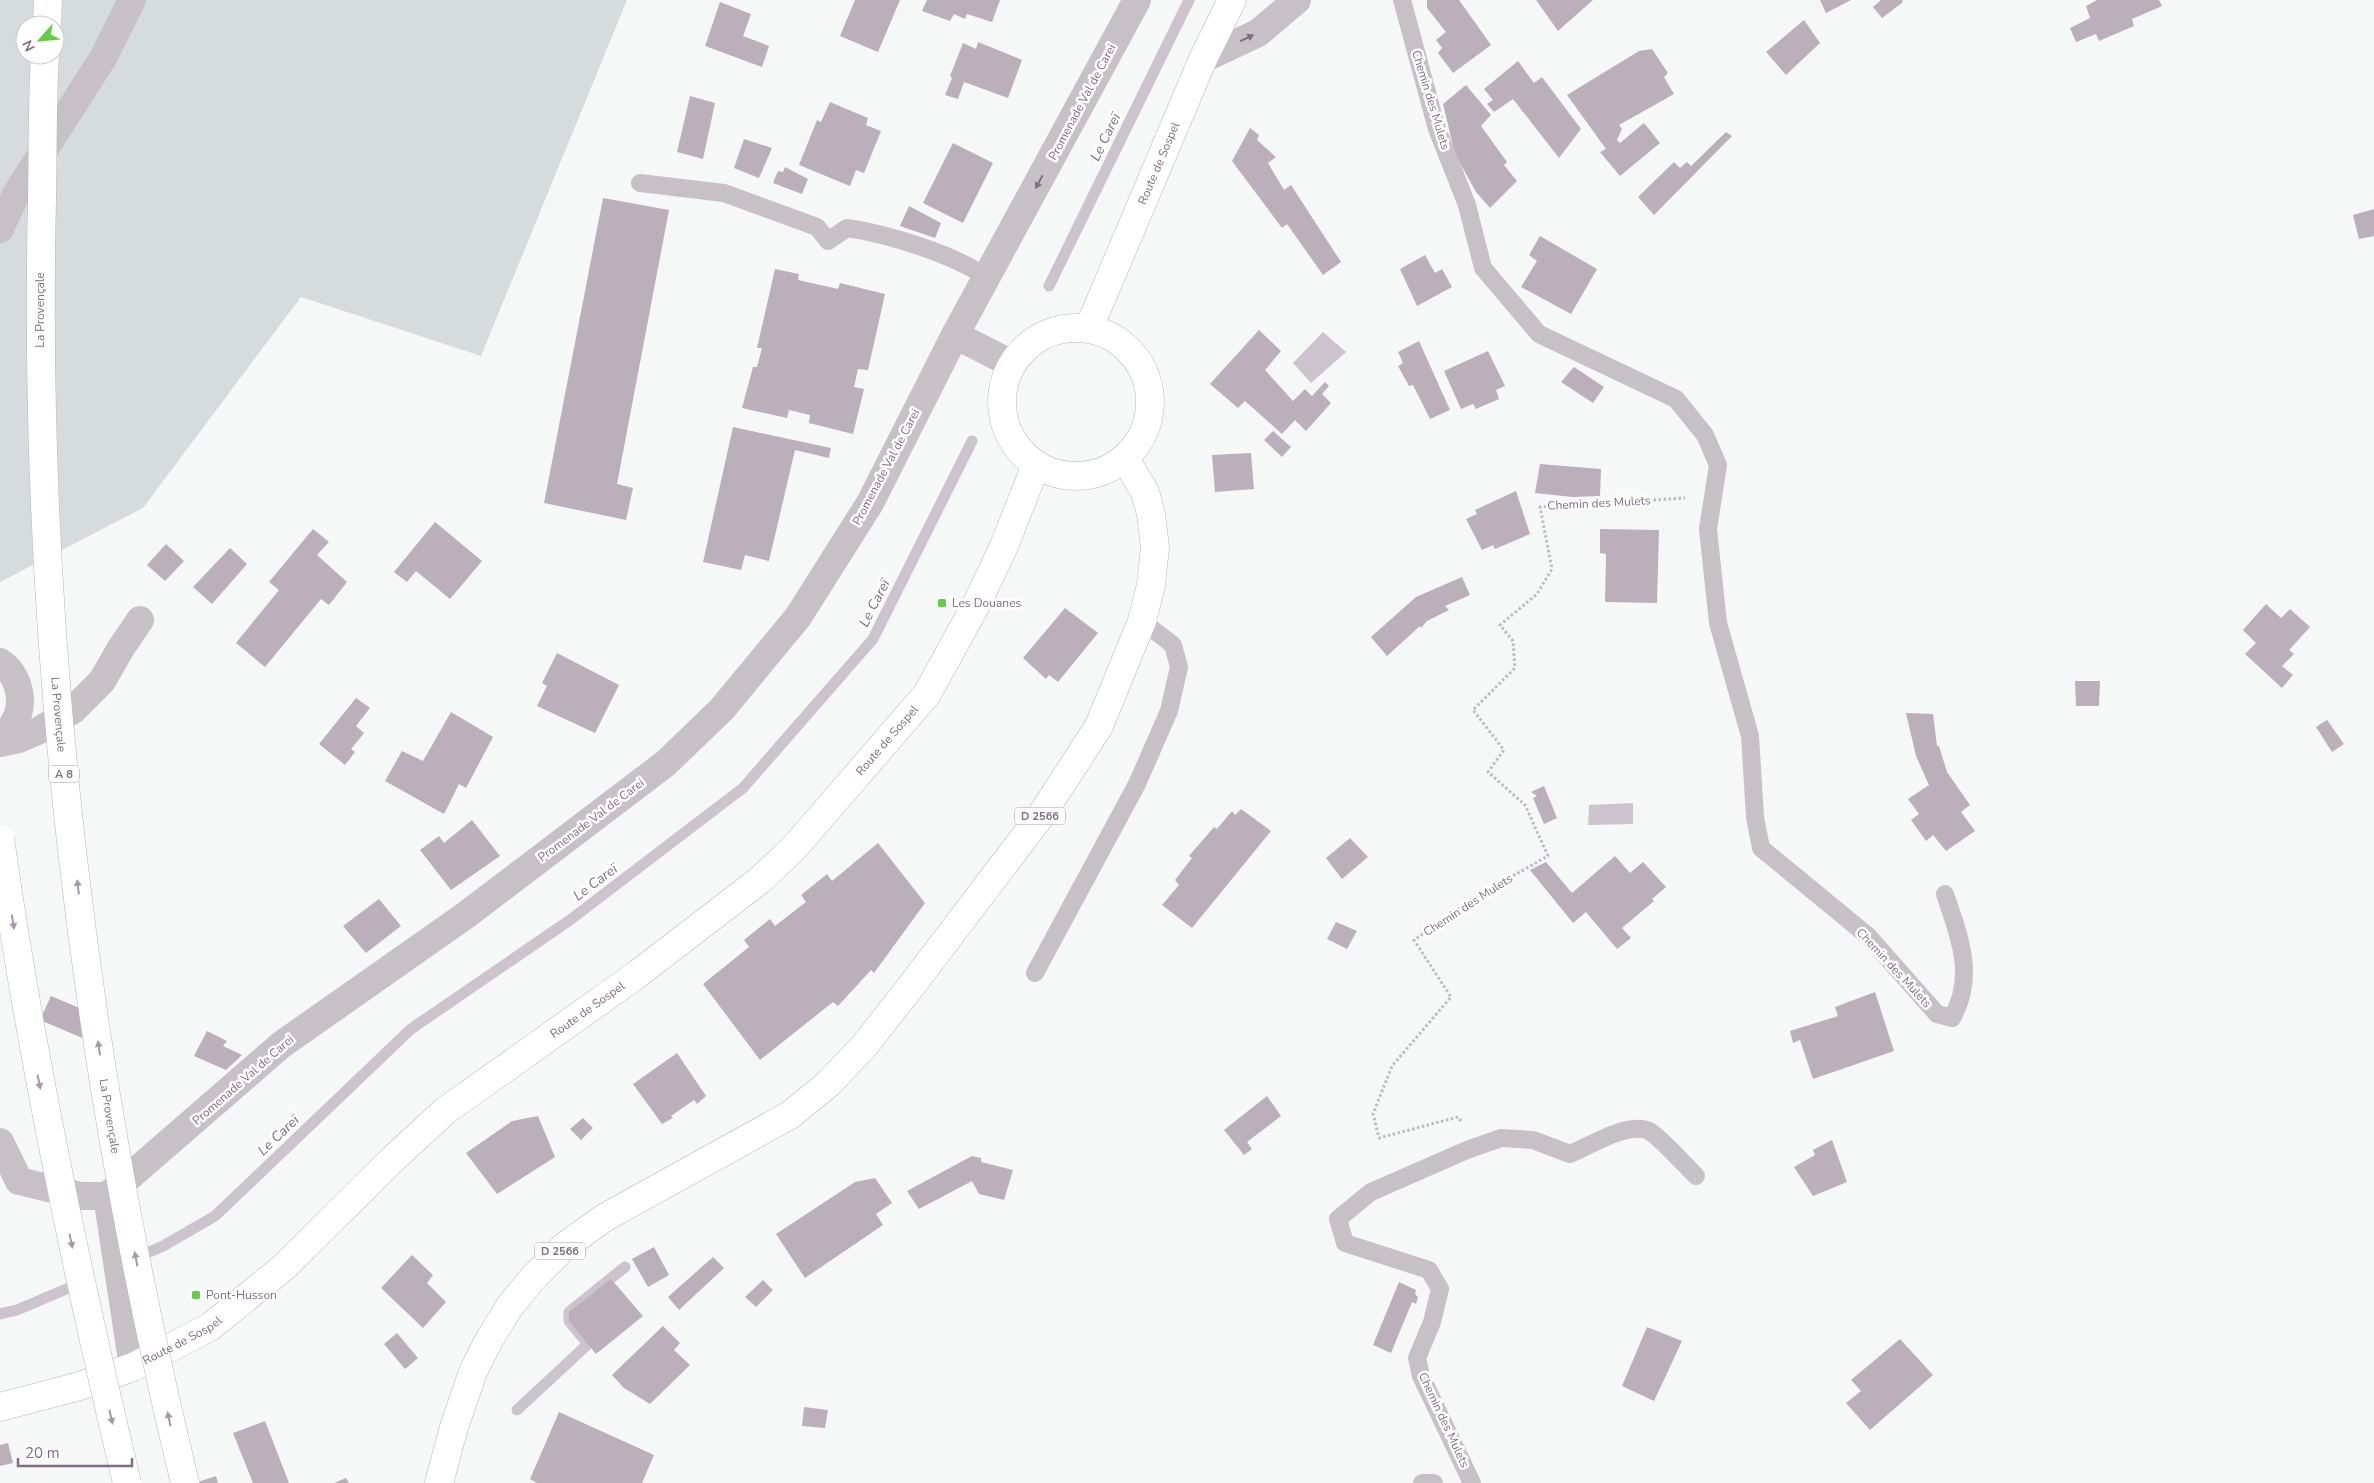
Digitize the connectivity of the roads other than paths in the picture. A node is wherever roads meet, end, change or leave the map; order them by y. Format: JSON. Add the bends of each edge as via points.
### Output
{"nodes":[{"id":1,"x":48,"y":0,"type":"edge"},
{"id":2,"x":132,"y":0,"type":"edge"},
{"id":3,"x":1137,"y":0,"type":"edge"},
{"id":4,"x":1232,"y":0,"type":"edge"},
{"id":5,"x":1297,"y":0,"type":"edge"},
{"id":6,"x":1402,"y":0,"type":"edge"},
{"id":7,"x":47,"y":15,"type":"edge"},
{"id":8,"x":1203,"y":59,"type":"junction"},
{"id":9,"x":45,"y":65,"type":"edge"},
{"id":10,"x":640,"y":183,"type":"dead end"},
{"id":11,"x":0,"y":229,"type":"edge"},
{"id":12,"x":986,"y":277,"type":"junction"},
{"id":13,"x":1089,"y":328,"type":"junction"},
{"id":14,"x":955,"y":335,"type":"junction"},
{"id":15,"x":1012,"y":364,"type":"junction"},
{"id":16,"x":1125,"y":459,"type":"junction"},
{"id":17,"x":1036,"y":464,"type":"junction"},
{"id":18,"x":140,"y":620,"type":"dead end"},
{"id":19,"x":1142,"y":621,"type":"junction"},
{"id":20,"x":0,"y":662,"type":"edge"},
{"id":21,"x":1,"y":742,"type":"edge"},
{"id":22,"x":0,"y":839,"type":"edge"},
{"id":23,"x":1946,"y":894,"type":"dead end"},
{"id":24,"x":1035,"y":973,"type":"dead end"},
{"id":25,"x":0,"y":1142,"type":"edge"},
{"id":26,"x":1696,"y":1176,"type":"dead end"},
{"id":27,"x":107,"y":1196,"type":"junction"},
{"id":28,"x":133,"y":1367,"type":"junction"},
{"id":29,"x":0,"y":1407,"type":"edge"},
{"id":30,"x":127,"y":1483,"type":"edge"},
{"id":31,"x":185,"y":1483,"type":"edge"},
{"id":32,"x":439,"y":1483,"type":"edge"},
{"id":33,"x":1422,"y":1483,"type":"edge"},
{"id":34,"x":1434,"y":1483,"type":"edge"},
{"id":35,"x":1472,"y":1483,"type":"edge"}],
"edges":[{"from":1,"to":7,"type":"main road"},
{"from":2,"to":11,"type":"street","via":[[103,58],[16,194]]},
{"from":3,"to":12,"type":"street","name":"Promenade Val de Carei","one_way":true},
{"from":4,"to":8,"type":"main road","name":"Route de Sospel"},
{"from":8,"to":5,"type":"street","one_way":true,"via":[[1258,33]]},
{"from":6,"to":23,"type":"lane","name":"Chemin des Mulets","via":[[1438,129],[1467,205],[1483,268],[1539,334],[1676,400],[1705,435],[1718,465],[1708,528],[1718,623],[1750,736],[1755,817],[1761,848],[1868,936],[1937,1014],[1952,1018],[1961,1002],[1965,982],[1962,944]]},
{"from":8,"to":13,"type":"main road","name":"Route de Sospel"},
{"from":31,"to":9,"type":"main road","name":"La Provençale","number":"A 8","one_way":true,"bridge":true,"via":[[140,1280],[112,1130],[92,1000],[61,740],[43,488],[40,274]]},
{"from":10,"to":12,"type":"lane","via":[[724,193],[817,227],[828,240],[847,228],[880,233],[972,267]]},
{"from":12,"to":14,"type":"street","name":"Promenade Val de Carei"},
{"from":13,"to":15,"type":"main road","via":[[1066,328],[1045,334],[1021,352]]},
{"from":13,"to":16,"type":"main road","via":[[1123,343],[1145,373],[1150,391],[1151,410],[1147,428]]},
{"from":14,"to":15,"type":"street"},
{"from":14,"to":27,"type":"street","name":"Promenade Val de Carei","via":[[870,503],[798,617],[709,724],[666,763],[466,915],[281,1045]]},
{"from":15,"to":17,"type":"main road","via":[[1005,379],[1003,411],[1013,441]]},
{"from":16,"to":17,"type":"main road","via":[[1112,468],[1082,477],[1050,472]]},
{"from":16,"to":19,"type":"main road","number":"D 2566","via":[[1145,492],[1152,514],[1155,547],[1151,585]]},
{"from":17,"to":28,"type":"main road","name":"Route de Sospel","via":[[1004,546],[977,603],[927,694],[794,848],[760,880],[635,976],[445,1111],[284,1266],[233,1310],[186,1341]]},
{"from":18,"to":21,"type":"street","via":[[102,681],[74,710],[40,730]]},
{"from":19,"to":24,"type":"lane","via":[[1173,645],[1180,667],[1170,710],[1137,784]]},
{"from":19,"to":32,"type":"main road","number":"D 2566","via":[[1099,726],[1042,814],[864,1046],[828,1084],[790,1115],[641,1196],[565,1246],[510,1306],[473,1372]]},
{"from":20,"to":21,"type":"street","via":[[20,688],[18,714]]},
{"from":22,"to":30,"type":"main road","one_way":true,"bridge":true,"via":[[56,1172]]},
{"from":25,"to":27,"type":"street","via":[[19,1180],[81,1196]]},
{"from":26,"to":35,"type":"lane","name":"Chemin des Mulets","via":[[1650,1131],[1635,1127],[1570,1154],[1534,1140],[1502,1138],[1371,1192],[1338,1219],[1345,1243],[1429,1270],[1440,1289],[1432,1322],[1416,1358],[1421,1376]]},
{"from":27,"to":28,"type":"street"},
{"from":28,"to":29,"type":"main road","name":"Route de Sospel","via":[[80,1386]]},
{"from":33,"to":34,"type":"lane"}]}
